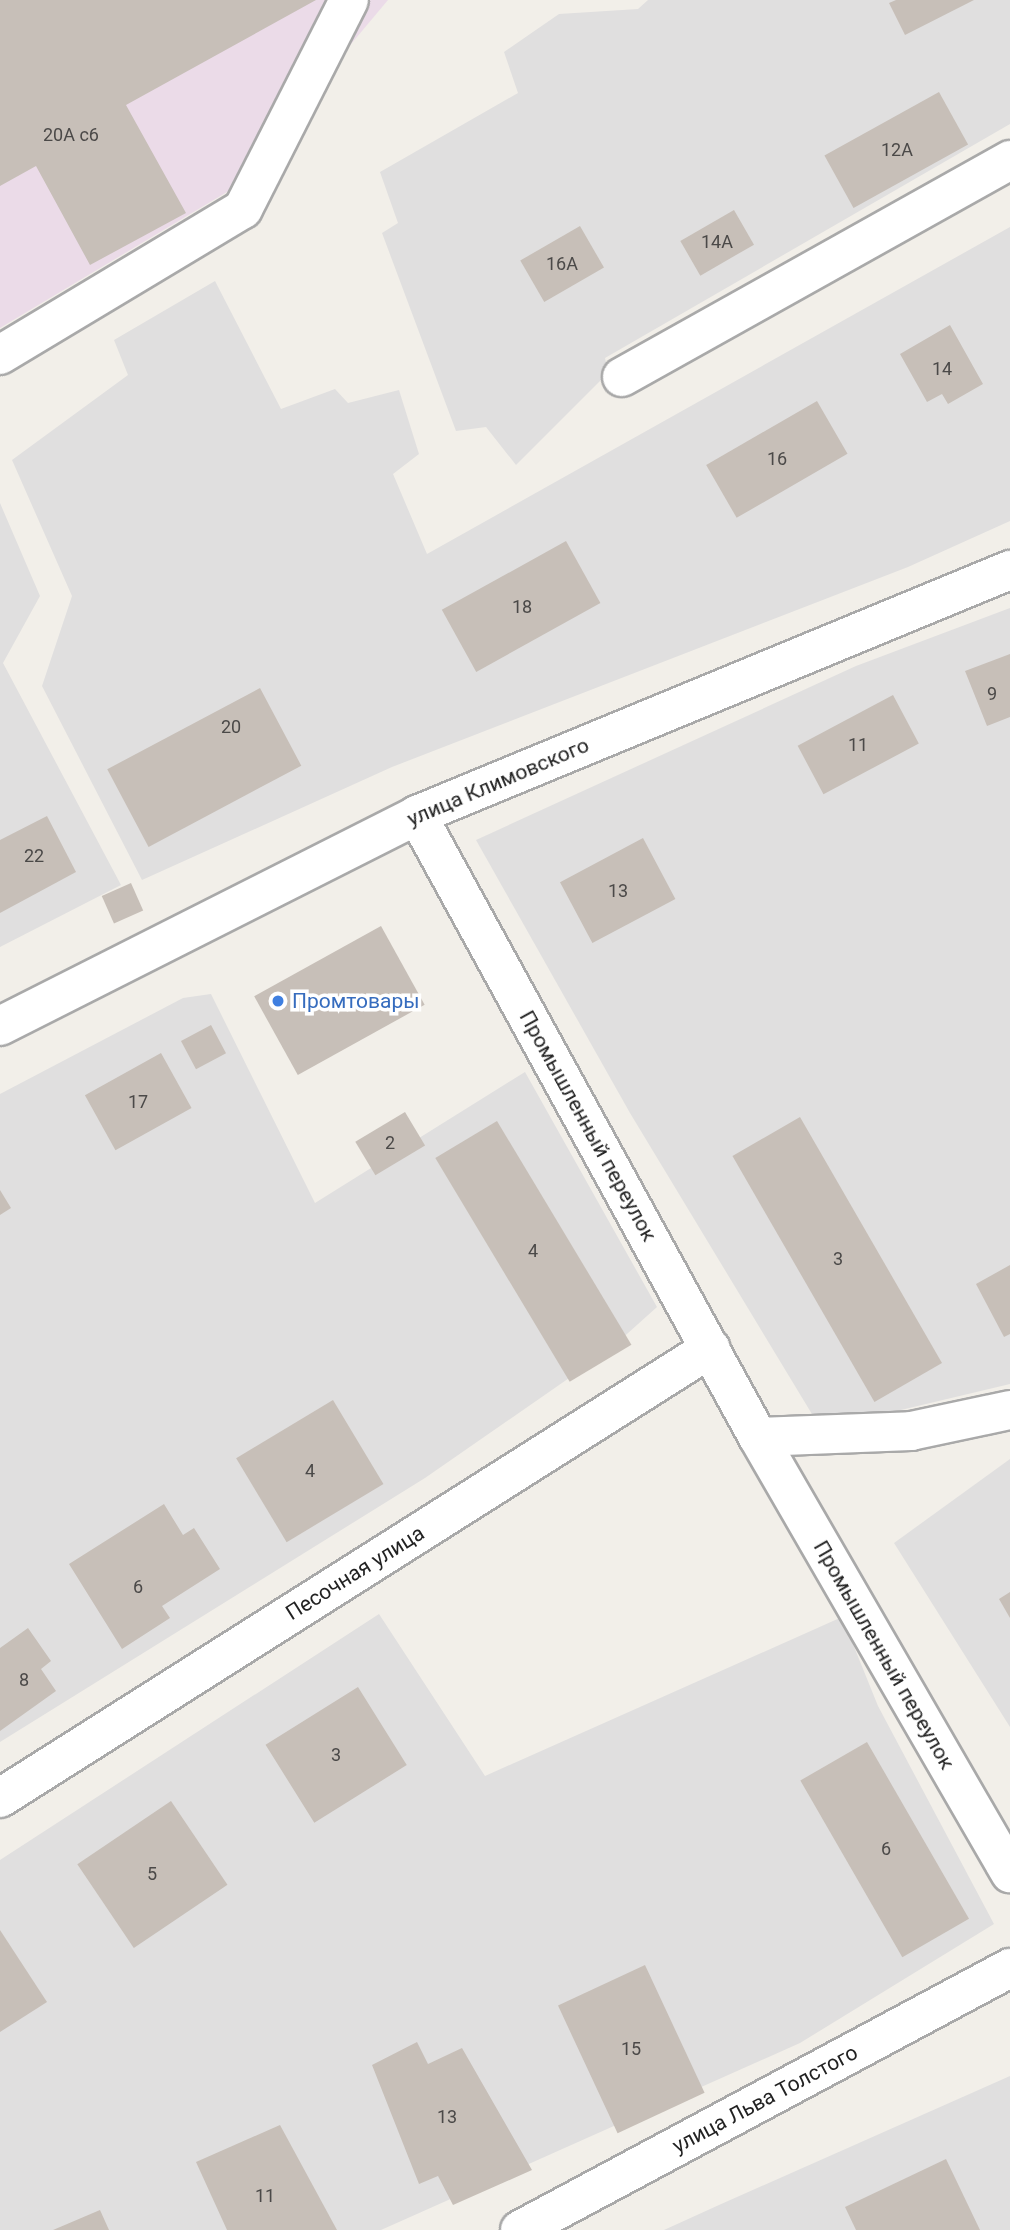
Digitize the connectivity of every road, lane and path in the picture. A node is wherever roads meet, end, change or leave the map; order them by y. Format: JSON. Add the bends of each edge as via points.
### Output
{"nodes":[{"id":1,"x":349,"y":0,"type":"edge"},
{"id":2,"x":1010,"y":160,"type":"edge"},
{"id":3,"x":0,"y":355,"type":"edge"},
{"id":4,"x":622,"y":377,"type":"dead end"},
{"id":5,"x":1010,"y":570,"type":"edge"},
{"id":6,"x":417,"y":815,"type":"junction"},
{"id":7,"x":0,"y":1026,"type":"edge"},
{"id":8,"x":710,"y":1348,"type":"junction"},
{"id":9,"x":1010,"y":1410,"type":"edge"},
{"id":10,"x":758,"y":1437,"type":"junction"},
{"id":11,"x":0,"y":1798,"type":"edge"},
{"id":12,"x":1010,"y":1873,"type":"edge"},
{"id":13,"x":1010,"y":1968,"type":"edge"},
{"id":14,"x":520,"y":2230,"type":"edge"}],
"edges":[{"from":1,"to":3,"type":"street","via":[[243,209]]},
{"from":2,"to":4,"type":"street"},
{"from":5,"to":6,"type":"street","name":"улица Климовского"},
{"from":6,"to":7,"type":"street","name":"улица Климовского"},
{"from":6,"to":8,"type":"street","name":"Промышленный переулок"},
{"from":8,"to":10,"type":"street","name":"Промышленный переулок"},
{"from":8,"to":11,"type":"street","name":"Песочная улица"},
{"from":9,"to":10,"type":"street","via":[[911,1431]]},
{"from":10,"to":12,"type":"street","name":"Промышленный переулок"},
{"from":13,"to":14,"type":"street","name":"улица Льва Толстого"}]}
